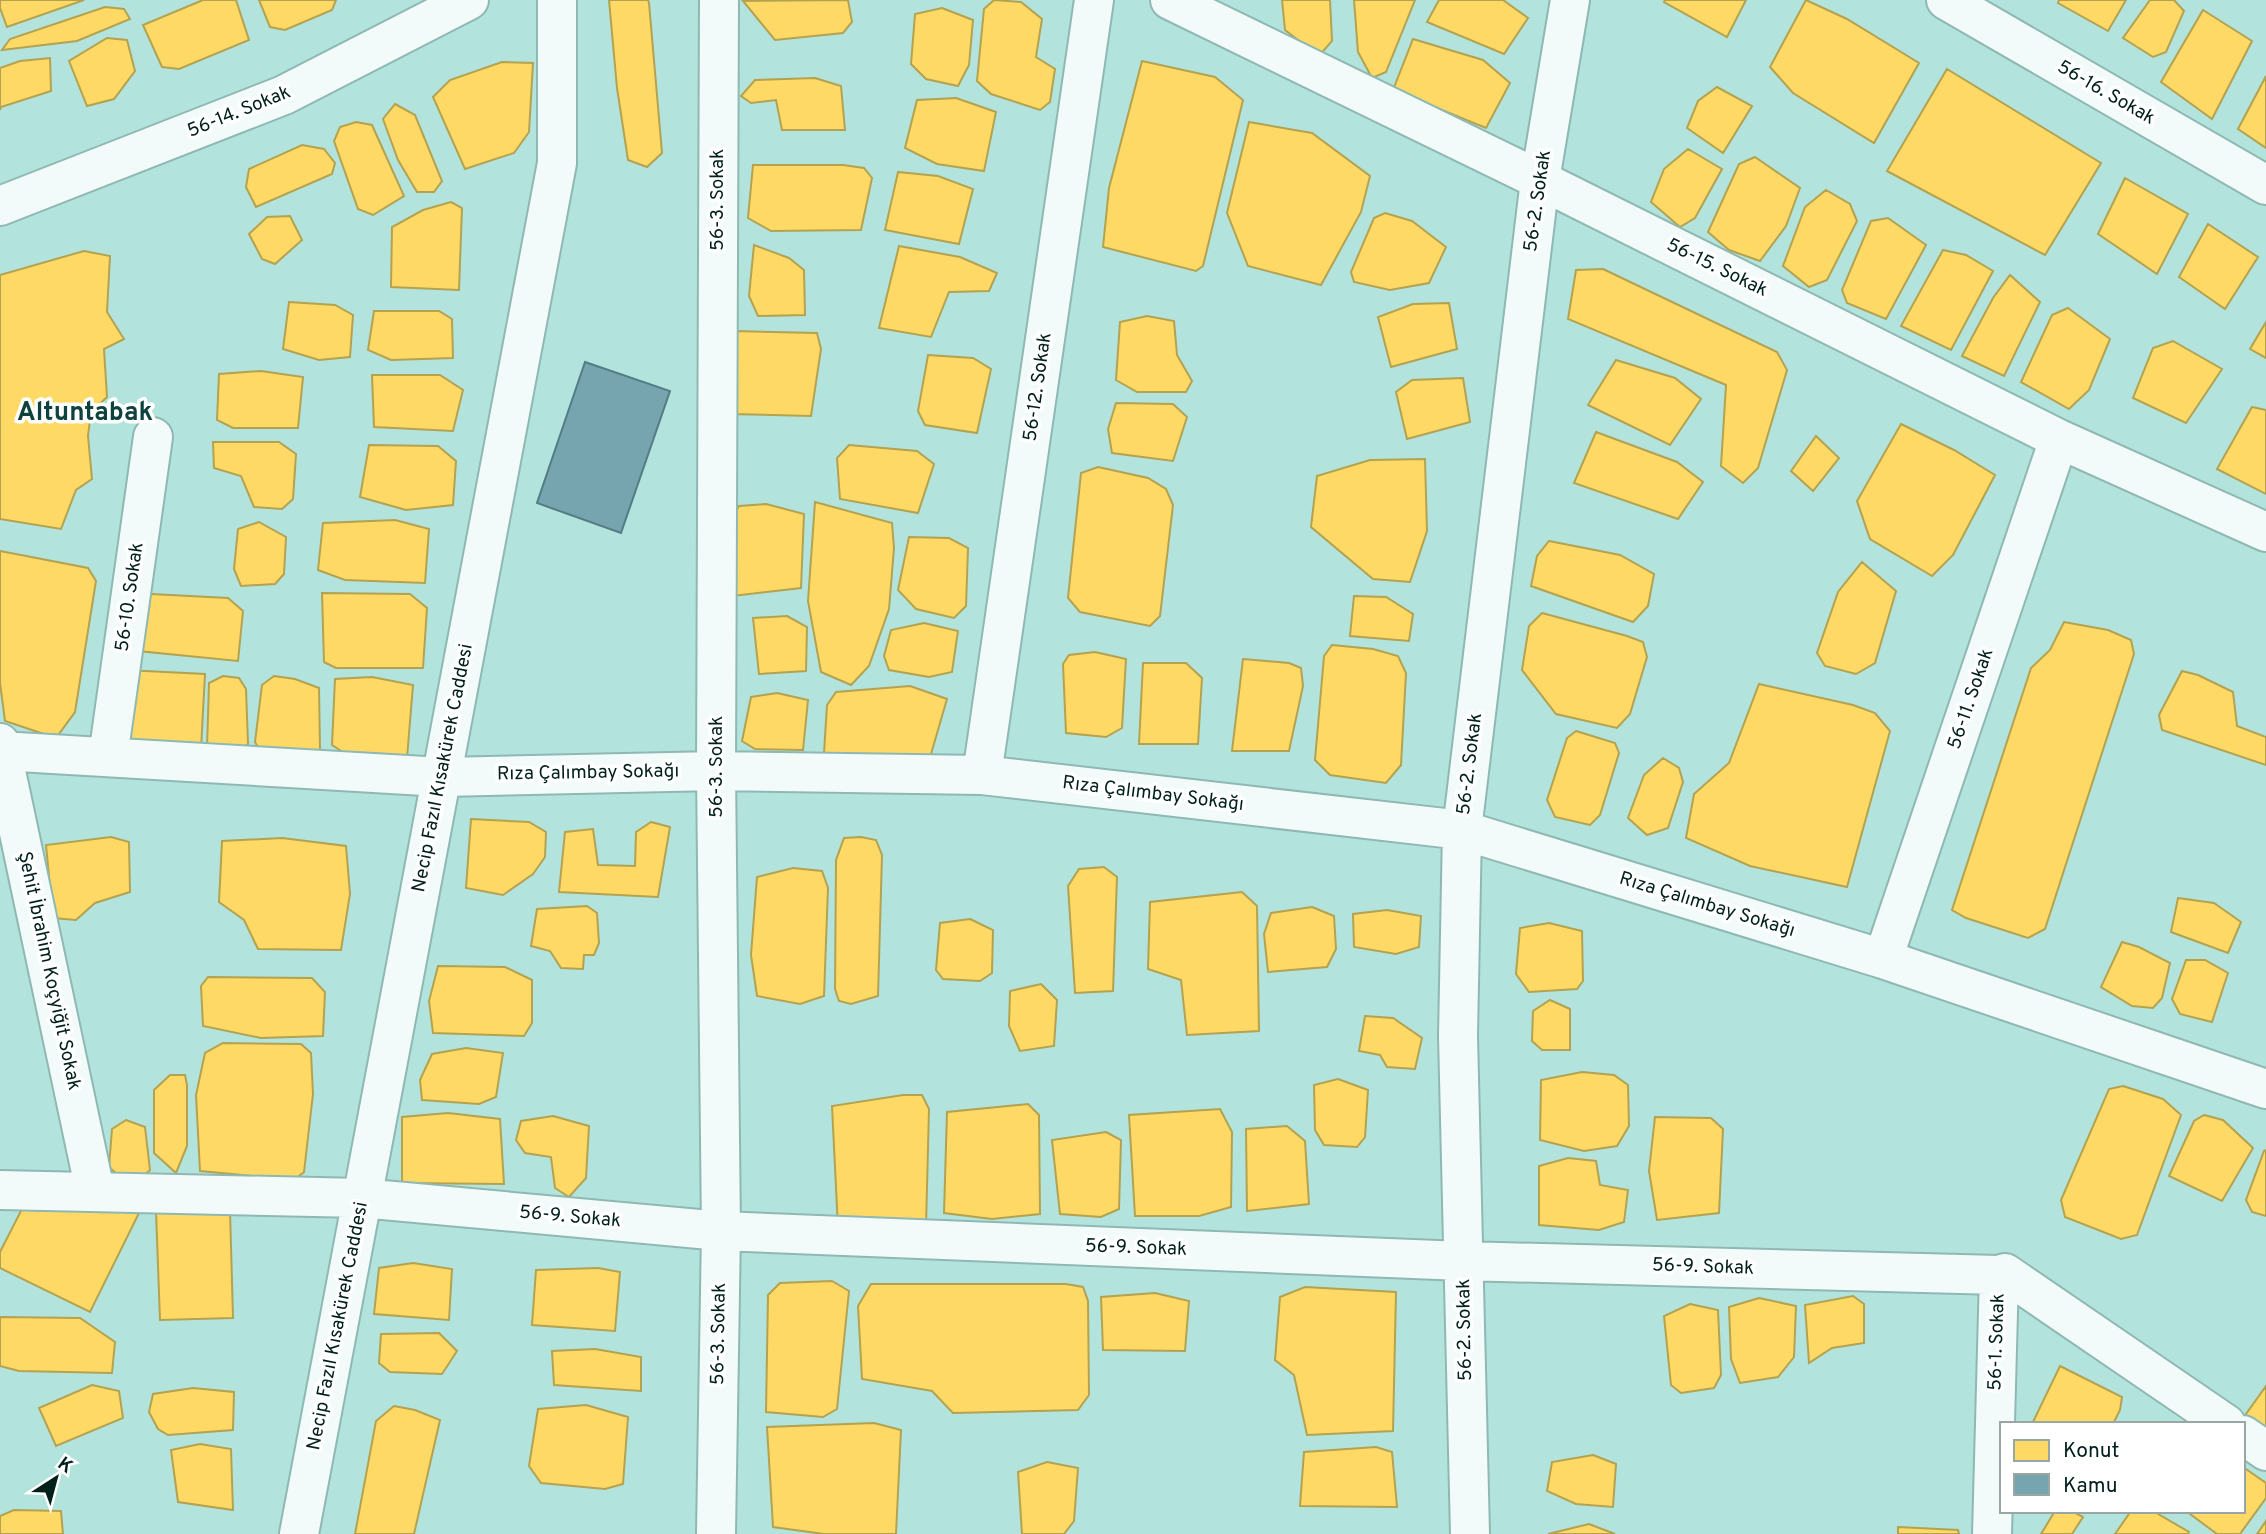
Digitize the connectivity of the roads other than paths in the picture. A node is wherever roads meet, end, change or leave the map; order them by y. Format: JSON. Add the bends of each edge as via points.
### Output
{"nodes":[{"id":1,"x":469,"y":0,"type":"edge"},
{"id":2,"x":557,"y":0,"type":"edge"},
{"id":3,"x":719,"y":0,"type":"edge"},
{"id":4,"x":1094,"y":0,"type":"edge"},
{"id":5,"x":1170,"y":0,"type":"edge"},
{"id":6,"x":1570,"y":0,"type":"edge"},
{"id":7,"x":1946,"y":0,"type":"edge"},
{"id":8,"x":1540,"y":180,"type":"junction"},
{"id":9,"x":2266,"y":185,"type":"edge"},
{"id":10,"x":0,"y":206,"type":"edge"},
{"id":11,"x":153,"y":437,"type":"dead end"},
{"id":12,"x":2059,"y":439,"type":"junction"},
{"id":13,"x":2266,"y":532,"type":"edge"},
{"id":14,"x":1,"y":748,"type":"edge"},
{"id":15,"x":108,"y":757,"type":"junction"},
{"id":16,"x":716,"y":771,"type":"junction"},
{"id":17,"x":982,"y":775,"type":"junction"},
{"id":18,"x":442,"y":777,"type":"junction"},
{"id":19,"x":1462,"y":830,"type":"junction"},
{"id":20,"x":1883,"y":959,"type":"junction"},
{"id":21,"x":2266,"y":1089,"type":"edge"},
{"id":22,"x":0,"y":1190,"type":"edge"},
{"id":23,"x":95,"y":1191,"type":"junction"},
{"id":24,"x":361,"y":1198,"type":"junction"},
{"id":25,"x":721,"y":1231,"type":"junction"},
{"id":26,"x":1463,"y":1261,"type":"junction"},
{"id":27,"x":1999,"y":1275,"type":"junction"},
{"id":28,"x":2223,"y":1422,"type":"edge"},
{"id":29,"x":2245,"y":1436,"type":"edge"},
{"id":30,"x":2266,"y":1451,"type":"edge"},
{"id":31,"x":299,"y":1534,"type":"edge"},
{"id":32,"x":716,"y":1534,"type":"edge"},
{"id":33,"x":1470,"y":1534,"type":"edge"},
{"id":34,"x":1992,"y":1534,"type":"edge"}],
"edges":[{"from":1,"to":10,"type":"street","name":"56-14. Sokak","via":[[284,95]]},
{"from":2,"to":18,"type":"street","name":"Necip Fazıl Kısakürek Caddesi","via":[[556,163]]},
{"from":3,"to":16,"type":"street","name":"56-3. Sokak"},
{"from":4,"to":17,"type":"street","name":"56-12. Sokak"},
{"from":5,"to":8,"type":"street","name":"56-15. Sokak"},
{"from":6,"to":8,"type":"street","name":"56-2. Sokak"},
{"from":7,"to":9,"type":"street","name":"56-16. Sokak"},
{"from":8,"to":12,"type":"street","name":"56-15. Sokak"},
{"from":8,"to":19,"type":"street","name":"56-2. Sokak"},
{"from":11,"to":15,"type":"street","name":"56-10. Sokak"},
{"from":12,"to":13,"type":"street","name":"56-15. Sokak"},
{"from":12,"to":20,"type":"street","name":"56-11. Sokak"},
{"from":14,"to":15,"type":"street","name":"Rıza Çalımbay Sokağı"},
{"from":14,"to":23,"type":"street","name":"Şehit İbrahim Koçyiğit Sokak"},
{"from":15,"to":18,"type":"street","name":"Rıza Çalımbay Sokağı"},
{"from":16,"to":17,"type":"street","name":"Rıza Çalımbay Sokağı"},
{"from":16,"to":18,"type":"street","name":"Rıza Çalımbay Sokağı"},
{"from":16,"to":25,"type":"street","name":"56-3. Sokak"},
{"from":17,"to":19,"type":"street","name":"Rıza Çalımbay Sokağı"},
{"from":18,"to":24,"type":"street","name":"Necip Fazıl Kısakürek Caddesi"},
{"from":19,"to":20,"type":"street","name":"Rıza Çalımbay Sokağı"},
{"from":19,"to":26,"type":"street","name":"56-2. Sokak","via":[[1458,1035]]},
{"from":20,"to":21,"type":"street","name":"Rıza Çalımbay Sokağı"},
{"from":22,"to":23,"type":"street","name":"56-9. Sokak"},
{"from":23,"to":24,"type":"street","name":"56-9. Sokak"},
{"from":24,"to":25,"type":"street","name":"56-9. Sokak"},
{"from":24,"to":31,"type":"street","name":"Necip Fazıl Kısakürek Caddesi"},
{"from":25,"to":26,"type":"street","name":"56-9. Sokak"},
{"from":25,"to":32,"type":"street","name":"56-3. Sokak"},
{"from":26,"to":27,"type":"street","name":"56-9. Sokak"},
{"from":26,"to":33,"type":"street","name":"56-2. Sokak"},
{"from":27,"to":28,"type":"street","name":"56-9. Sokak","via":[[2005,1273]]},
{"from":27,"to":34,"type":"street","name":"56-1. Sokak"},
{"from":29,"to":30,"type":"street"}]}
